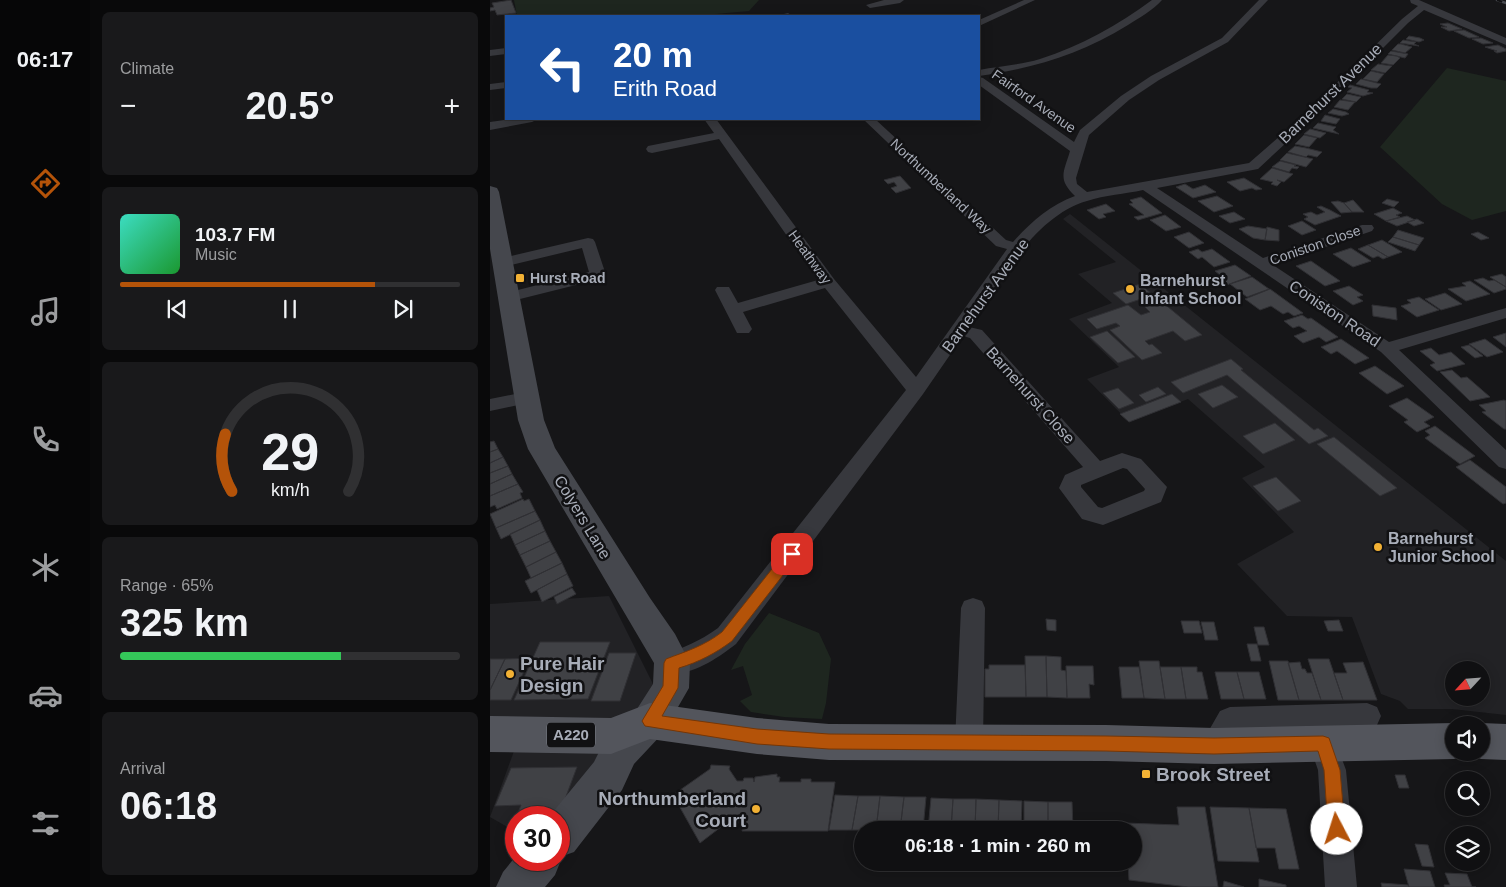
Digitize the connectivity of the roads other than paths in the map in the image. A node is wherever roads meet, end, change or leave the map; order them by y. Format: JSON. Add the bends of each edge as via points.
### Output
{"nodes":[{"id":1,"x":900,"y":0,"type":"edge"},
{"id":2,"x":1031,"y":0,"type":"edge"},
{"id":3,"x":1158,"y":0,"type":"edge"},
{"id":4,"x":1264,"y":0,"type":"edge"},
{"id":5,"x":866,"y":2,"type":"edge"},
{"id":6,"x":1419,"y":3,"type":"edge"},
{"id":7,"x":878,"y":11,"type":"dead end"},
{"id":8,"x":980,"y":23,"type":"edge"},
{"id":9,"x":1506,"y":42,"type":"edge"},
{"id":10,"x":505,"y":51,"type":"edge"},
{"id":11,"x":490,"y":53,"type":"edge"},
{"id":12,"x":980,"y":73,"type":"edge"},
{"id":13,"x":980,"y":81,"type":"edge"},
{"id":14,"x":505,"y":85,"type":"edge"},
{"id":15,"x":490,"y":87,"type":"edge"},
{"id":16,"x":526,"y":120,"type":"edge"},
{"id":17,"x":711,"y":120,"type":"edge"},
{"id":18,"x":870,"y":120,"type":"edge"},
{"id":19,"x":490,"y":126,"type":"edge"},
{"id":20,"x":722,"y":135,"type":"junction"},
{"id":21,"x":653,"y":149,"type":"dead end"},
{"id":22,"x":1077,"y":150,"type":"junction"},
{"id":23,"x":1146,"y":186,"type":"junction"},
{"id":24,"x":490,"y":192,"type":"edge"},
{"id":25,"x":1084,"y":196,"type":"junction"},
{"id":26,"x":1367,"y":228,"type":"dead end"},
{"id":27,"x":1016,"y":248,"type":"junction"},
{"id":28,"x":503,"y":262,"type":"junction"},
{"id":29,"x":1263,"y":263,"type":"junction"},
{"id":30,"x":828,"y":282,"type":"junction"},
{"id":31,"x":722,"y":290,"type":"dead end"},
{"id":32,"x":508,"y":297,"type":"junction"},
{"id":33,"x":732,"y":310,"type":"junction"},
{"id":34,"x":1506,"y":313,"type":"edge"},
{"id":35,"x":743,"y":329,"type":"dead end"},
{"id":36,"x":959,"y":329,"type":"junction"},
{"id":37,"x":1386,"y":348,"type":"junction"},
{"id":38,"x":916,"y":390,"type":"junction"},
{"id":39,"x":525,"y":398,"type":"junction"},
{"id":40,"x":490,"y":405,"type":"edge"},
{"id":41,"x":1506,"y":462,"type":"edge"},
{"id":42,"x":1097,"y":470,"type":"dead end"},
{"id":43,"x":972,"y":608,"type":"dead end"},
{"id":44,"x":672,"y":663,"type":"junction"},
{"id":45,"x":1366,"y":716,"type":"dead end"},
{"id":46,"x":650,"y":721,"type":"junction"},
{"id":47,"x":490,"y":734,"type":"edge"},
{"id":48,"x":1445,"y":741,"type":"edge"},
{"id":49,"x":1490,"y":741,"type":"edge"},
{"id":50,"x":970,"y":742,"type":"junction"},
{"id":51,"x":1506,"y":742,"type":"edge"},
{"id":52,"x":1323,"y":744,"type":"junction"},
{"id":53,"x":1214,"y":746,"type":"junction"},
{"id":54,"x":570,"y":823,"type":"edge"},
{"id":55,"x":531,"y":871,"type":"edge"},
{"id":56,"x":518,"y":887,"type":"edge"},
{"id":57,"x":1342,"y":887,"type":"edge"}],
"edges":[{"from":1,"to":5,"type":"street"},
{"from":2,"to":8,"type":"street"},
{"from":3,"to":12,"type":"street","via":[[1094,42],[1042,61]]},
{"from":4,"to":22,"type":"street","via":[[1225,40],[1125,98],[1084,133]]},
{"from":5,"to":7,"type":"street"},
{"from":6,"to":9,"type":"street"},
{"from":6,"to":23,"type":"street","name":"Barnehurst Avenue","via":[[1421,8],[1253,166]]},
{"from":10,"to":11,"type":"street"},
{"from":13,"to":22,"type":"street","name":"Fairford Avenue"},
{"from":14,"to":15,"type":"street"},
{"from":16,"to":19,"type":"street"},
{"from":17,"to":20,"type":"street","name":"Heathway"},
{"from":18,"to":27,"type":"street","name":"Northumberland Way","via":[[1000,243]]},
{"from":20,"to":21,"type":"street"},
{"from":20,"to":30,"type":"street","name":"Heathway"},
{"from":22,"to":25,"type":"street","name":"Fairford Avenue","via":[[1069,178],[1071,185]]},
{"from":23,"to":25,"type":"street","name":"Barnehurst Avenue"},
{"from":23,"to":29,"type":"street","name":"Coniston Road"},
{"from":24,"to":28,"type":"street","name":"Colyers Lane"},
{"from":25,"to":27,"type":"street","name":"Barnehurst Avenue","via":[[1058,210]]},
{"from":26,"to":29,"type":"street","name":"Coniston Close"},
{"from":27,"to":36,"type":"street","name":"Barnehurst Avenue"},
{"from":28,"to":32,"type":"street","name":"Colyers Lane"},
{"from":28,"to":32,"type":"street","via":[[588,242],[598,275]]},
{"from":29,"to":37,"type":"street","name":"Coniston Road"},
{"from":30,"to":33,"type":"street"},
{"from":30,"to":38,"type":"street","name":"Heathway"},
{"from":31,"to":33,"type":"street"},
{"from":32,"to":39,"type":"street","name":"Colyers Lane"},
{"from":33,"to":35,"type":"street"},
{"from":34,"to":37,"type":"street"},
{"from":36,"to":38,"type":"street","name":"Barnehurst Avenue"},
{"from":36,"to":42,"type":"street","name":"Barnehurst Close","via":[[976,334]]},
{"from":37,"to":41,"type":"street","name":"Coniston Road"},
{"from":38,"to":44,"type":"street","name":"Barnehurst Avenue","via":[[727,636],[690,658]]},
{"from":39,"to":40,"type":"street"},
{"from":39,"to":44,"type":"street","name":"Colyers Lane","via":[[542,449]]},
{"from":43,"to":50,"type":"street"},
{"from":44,"to":46,"type":"street","via":[[671,688]]},
{"from":45,"to":53,"type":"street","via":[[1230,720]]},
{"from":46,"to":47,"type":"main road","number":"A220","via":[[611,736]]},
{"from":46,"to":50,"type":"main road","number":"A220","via":[[829,742]]},
{"from":46,"to":54,"type":"street","via":[[620,751],[608,776]]},
{"from":48,"to":52,"type":"main road","number":"A220"},
{"from":49,"to":51,"type":"main road"},
{"from":50,"to":53,"type":"main road","number":"A220"},
{"from":52,"to":53,"type":"main road","number":"A220"},
{"from":52,"to":57,"type":"street","via":[[1332,770]]},
{"from":55,"to":56,"type":"street"}]}
